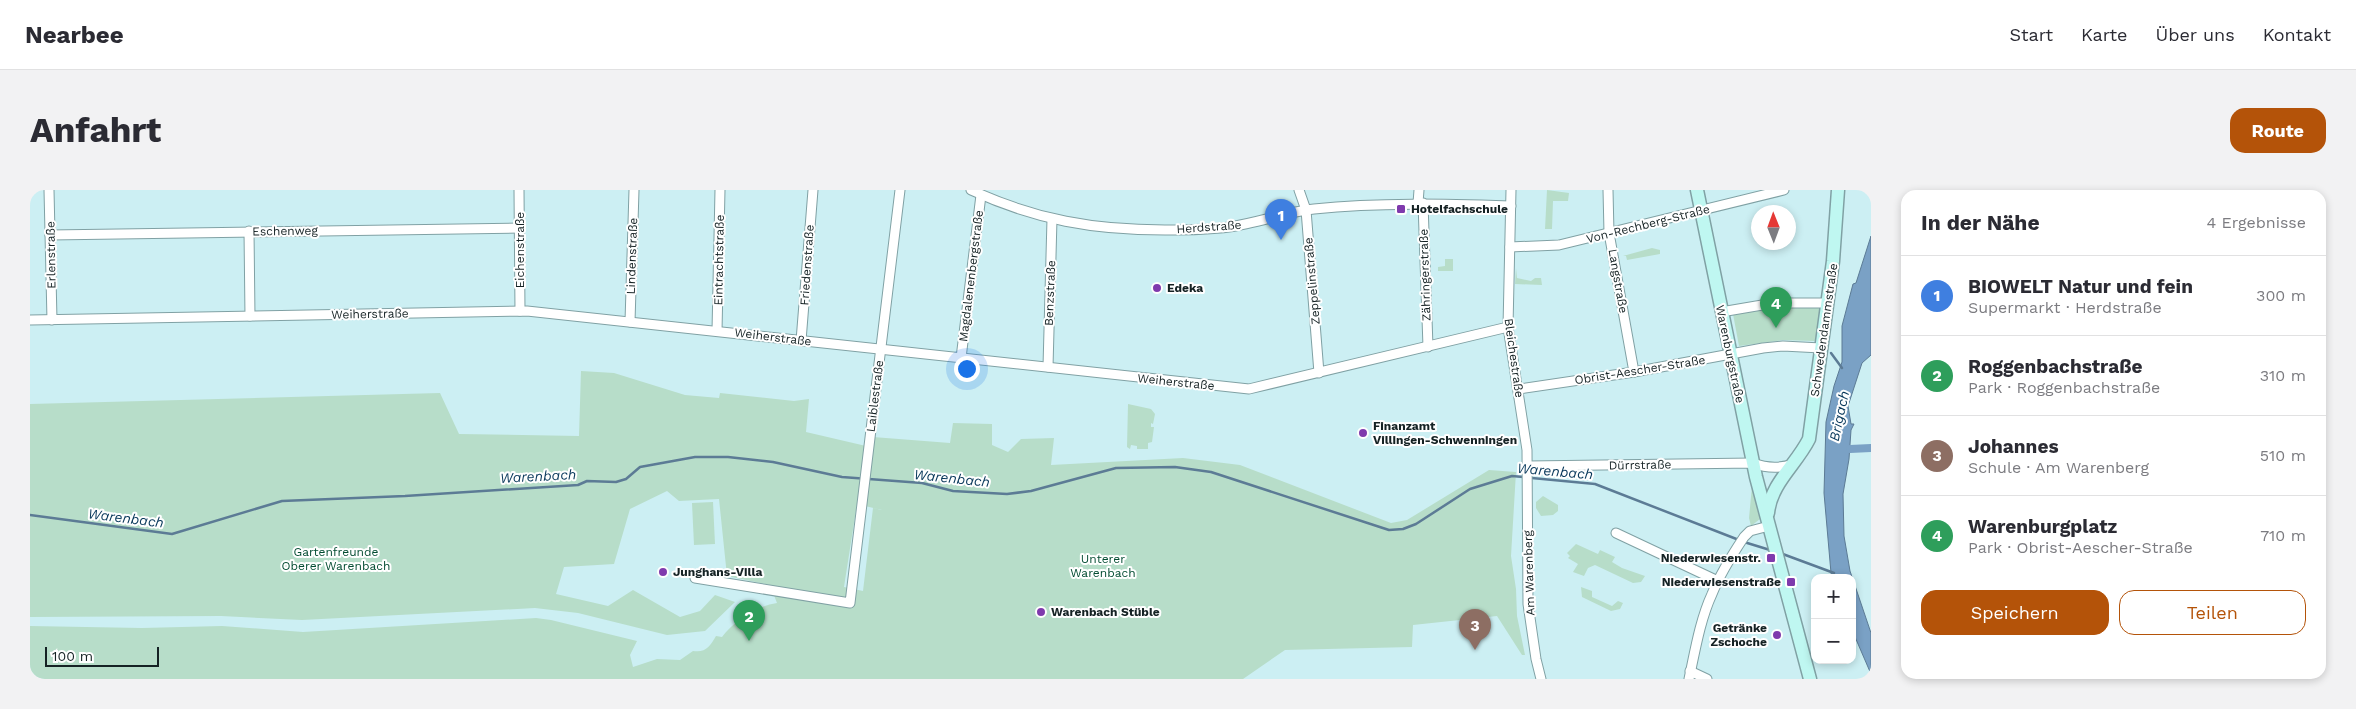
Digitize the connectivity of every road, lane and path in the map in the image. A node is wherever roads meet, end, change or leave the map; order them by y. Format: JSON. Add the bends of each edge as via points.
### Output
{"nodes":[{"id":1,"x":49,"y":190,"type":"edge"},
{"id":2,"x":519,"y":190,"type":"edge"},
{"id":3,"x":634,"y":190,"type":"edge"},
{"id":4,"x":720,"y":190,"type":"edge"},
{"id":5,"x":813,"y":190,"type":"edge"},
{"id":6,"x":900,"y":190,"type":"edge"},
{"id":7,"x":971,"y":190,"type":"edge"},
{"id":8,"x":1299,"y":190,"type":"edge"},
{"id":9,"x":1419,"y":190,"type":"edge"},
{"id":10,"x":1511,"y":190,"type":"edge"},
{"id":11,"x":1608,"y":190,"type":"edge"},
{"id":12,"x":1697,"y":190,"type":"edge"},
{"id":13,"x":1784,"y":190,"type":"edge"},
{"id":14,"x":1838,"y":190,"type":"edge"},
{"id":15,"x":1768,"y":192,"type":"edge"},
{"id":16,"x":981,"y":195,"type":"junction"},
{"id":17,"x":1420,"y":203,"type":"junction"},
{"id":18,"x":1511,"y":206,"type":"junction"},
{"id":19,"x":1306,"y":210,"type":"junction"},
{"id":20,"x":1701,"y":212,"type":"junction"},
{"id":21,"x":1052,"y":219,"type":"junction"},
{"id":22,"x":520,"y":228,"type":"junction"},
{"id":23,"x":249,"y":231,"type":"junction"},
{"id":24,"x":1609,"y":234,"type":"junction"},
{"id":25,"x":50,"y":235,"type":"junction"},
{"id":26,"x":1510,"y":247,"type":"junction"},
{"id":27,"x":1828,"y":303,"type":"junction"},
{"id":28,"x":520,"y":311,"type":"junction"},
{"id":29,"x":1721,"y":312,"type":"junction"},
{"id":30,"x":250,"y":316,"type":"junction"},
{"id":31,"x":30,"y":320,"type":"edge"},
{"id":32,"x":52,"y":320,"type":"junction"},
{"id":33,"x":630,"y":322,"type":"junction"},
{"id":34,"x":1508,"y":327,"type":"junction"},
{"id":35,"x":717,"y":331,"type":"junction"},
{"id":36,"x":801,"y":341,"type":"junction"},
{"id":37,"x":1428,"y":347,"type":"junction"},
{"id":38,"x":1821,"y":348,"type":"junction"},
{"id":39,"x":881,"y":349,"type":"junction"},
{"id":40,"x":1731,"y":354,"type":"junction"},
{"id":41,"x":961,"y":358,"type":"junction"},
{"id":42,"x":1048,"y":367,"type":"junction"},
{"id":43,"x":1634,"y":372,"type":"junction"},
{"id":44,"x":1319,"y":374,"type":"junction"},
{"id":45,"x":1519,"y":389,"type":"junction"},
{"id":46,"x":1753,"y":463,"type":"junction"},
{"id":47,"x":1793,"y":464,"type":"junction"},
{"id":48,"x":1528,"y":469,"type":"junction"},
{"id":49,"x":1768,"y":522,"type":"junction"},
{"id":50,"x":1616,"y":533,"type":"dead end"},
{"id":51,"x":695,"y":578,"type":"dead end"},
{"id":52,"x":1718,"y":580,"type":"junction"},
{"id":53,"x":1689,"y":675,"type":"edge"},
{"id":54,"x":1541,"y":679,"type":"edge"},
{"id":55,"x":1707,"y":679,"type":"edge"},
{"id":56,"x":1810,"y":679,"type":"edge"}],
"edges":[{"from":1,"to":25,"type":"street","name":"Erlenstraße"},
{"from":2,"to":22,"type":"street","name":"Eichenstraße"},
{"from":3,"to":33,"type":"street","name":"Lindenstraße"},
{"from":4,"to":35,"type":"street","name":"Eintrachtstraße"},
{"from":5,"to":36,"type":"street","name":"Friedenstraße"},
{"from":6,"to":39,"type":"street","name":"Laiblestraße"},
{"from":7,"to":16,"type":"street","name":"Herdstraße"},
{"from":8,"to":19,"type":"street","name":"Zeppelinstraße"},
{"from":9,"to":17,"type":"street","name":"Zähringerstraße"},
{"from":10,"to":18,"type":"street","name":"Bleichestraße"},
{"from":11,"to":24,"type":"street","name":"Langstraße"},
{"from":12,"to":20,"type":"street","name":"Warenburgstraße"},
{"from":13,"to":15,"type":"street","name":"Von-Rechberg-Straße"},
{"from":14,"to":27,"type":"street","name":"Schwedendammstraße"},
{"from":15,"to":20,"type":"street","name":"Von-Rechberg-Straße"},
{"from":16,"to":21,"type":"street","name":"Herdstraße"},
{"from":16,"to":41,"type":"street","name":"Magdalenenbergstraße"},
{"from":17,"to":18,"type":"street","name":"Herdstraße"},
{"from":17,"to":19,"type":"street","name":"Herdstraße"},
{"from":17,"to":37,"type":"street","name":"Zähringerstraße"},
{"from":18,"to":26,"type":"street","name":"Bleichestraße"},
{"from":19,"to":21,"type":"street","name":"Herdstraße","via":[[1236,226],[1188,230],[1125,230]]},
{"from":19,"to":44,"type":"street","name":"Zeppelinstraße"},
{"from":20,"to":24,"type":"street","name":"Von-Rechberg-Straße"},
{"from":20,"to":29,"type":"street","name":"Warenburgstraße"},
{"from":21,"to":42,"type":"street","name":"Benzstraße"},
{"from":22,"to":23,"type":"street","name":"Eschenweg"},
{"from":22,"to":28,"type":"street","name":"Eichenstraße"},
{"from":23,"to":25,"type":"street","name":"Eschenweg"},
{"from":23,"to":30,"type":"street"},
{"from":24,"to":26,"type":"street","name":"Von-Rechberg-Straße","via":[[1559,245]]},
{"from":24,"to":43,"type":"street","name":"Langstraße"},
{"from":25,"to":32,"type":"street","name":"Erlenstraße"},
{"from":26,"to":34,"type":"street","name":"Bleichestraße"},
{"from":27,"to":29,"type":"street","via":[[1774,303]]},
{"from":27,"to":38,"type":"street","name":"Schwedendammstraße"},
{"from":28,"to":30,"type":"street","name":"Weiherstraße"},
{"from":28,"to":33,"type":"street","name":"Weiherstraße"},
{"from":29,"to":40,"type":"street","name":"Warenburgstraße"},
{"from":30,"to":32,"type":"street","name":"Weiherstraße"},
{"from":31,"to":32,"type":"street","name":"Weiherstraße"},
{"from":33,"to":35,"type":"street","name":"Weiherstraße"},
{"from":34,"to":37,"type":"street","name":"Weiherstraße"},
{"from":34,"to":45,"type":"street","name":"Bleichestraße"},
{"from":35,"to":36,"type":"street","name":"Weiherstraße"},
{"from":36,"to":39,"type":"street","name":"Weiherstraße"},
{"from":37,"to":44,"type":"street","name":"Weiherstraße"},
{"from":38,"to":40,"type":"street","name":"Obrist-Aescher-Straße","via":[[1783,346]]},
{"from":38,"to":47,"type":"street","name":"Schwedendammstraße","via":[[1809,439]]},
{"from":39,"to":41,"type":"street","name":"Weiherstraße"},
{"from":39,"to":51,"type":"street","name":"Laiblestraße","via":[[850,603]]},
{"from":40,"to":43,"type":"street","name":"Obrist-Aescher-Straße"},
{"from":40,"to":46,"type":"street","name":"Warenburgstraße"},
{"from":41,"to":42,"type":"street","name":"Weiherstraße"},
{"from":42,"to":44,"type":"street","name":"Weiherstraße","via":[[1249,389]]},
{"from":43,"to":45,"type":"street","name":"Obrist-Aescher-Straße"},
{"from":45,"to":48,"type":"street","name":"Bleichestraße"},
{"from":46,"to":47,"type":"street","via":[[1763,467]]},
{"from":46,"to":48,"type":"street","name":"Dürrstraße"},
{"from":46,"to":49,"type":"street","name":"Warenburgstraße"},
{"from":47,"to":49,"type":"street","name":"Schwedendammstraße","via":[[1772,494]]},
{"from":48,"to":54,"type":"street","name":"Am Warenberg","via":[[1528,604]]},
{"from":49,"to":52,"type":"street","via":[[1744,537]]},
{"from":49,"to":56,"type":"street"},
{"from":50,"to":52,"type":"street"},
{"from":52,"to":53,"type":"street","via":[[1708,604]]},
{"from":53,"to":55,"type":"street"}]}
